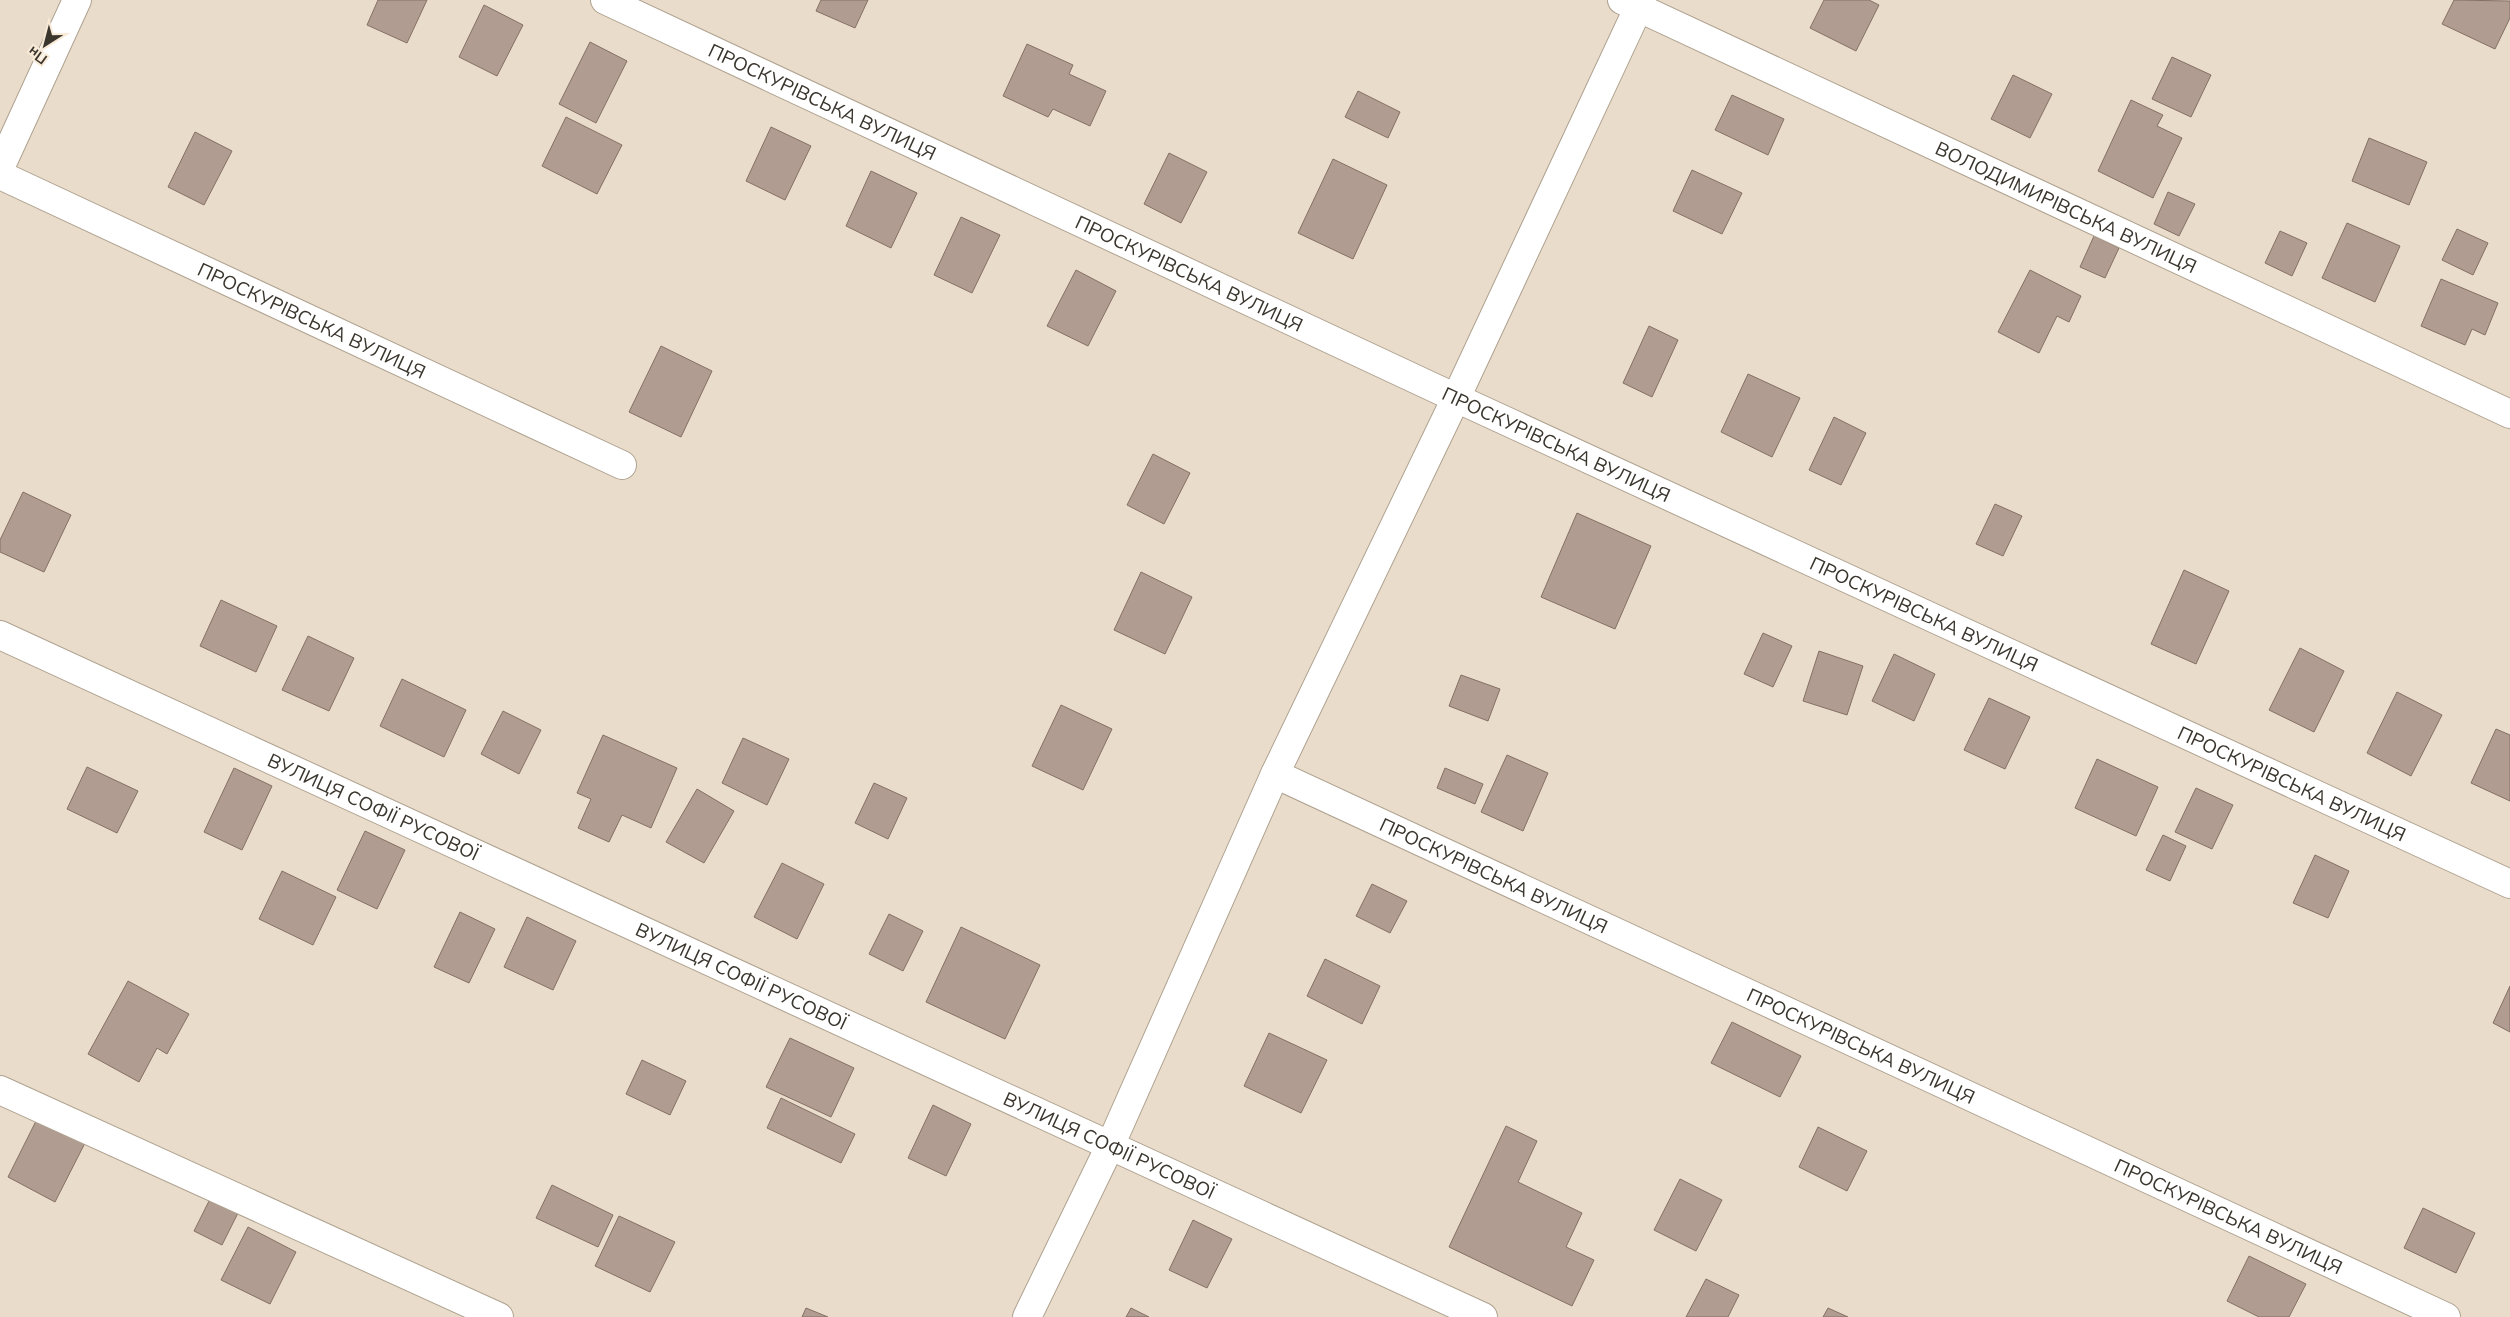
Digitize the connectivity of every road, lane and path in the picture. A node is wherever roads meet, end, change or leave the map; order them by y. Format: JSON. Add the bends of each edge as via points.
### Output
{"nodes":[{"id":1,"x":77,"y":0,"type":"edge"},
{"id":2,"x":605,"y":0,"type":"edge"},
{"id":3,"x":1634,"y":2,"type":"edge"},
{"id":4,"x":0,"y":168,"type":"edge"},
{"id":5,"x":0,"y":175,"type":"edge"},
{"id":6,"x":1456,"y":398,"type":"junction"},
{"id":7,"x":2510,"y":414,"type":"edge"},
{"id":8,"x":622,"y":465,"type":"dead end"},
{"id":9,"x":0,"y":635,"type":"edge"},
{"id":10,"x":1275,"y":774,"type":"junction"},
{"id":11,"x":2510,"y":884,"type":"edge"},
{"id":12,"x":0,"y":1090,"type":"edge"},
{"id":13,"x":1110,"y":1146,"type":"junction"},
{"id":14,"x":499,"y":1317,"type":"edge"},
{"id":15,"x":1027,"y":1317,"type":"edge"},
{"id":16,"x":1483,"y":1317,"type":"edge"},
{"id":17,"x":2446,"y":1317,"type":"edge"}],
"edges":[{"from":1,"to":4,"type":"street"},
{"from":2,"to":6,"type":"street","name":"ПРОСКУРІВСЬКА ВУЛИЦЯ"},
{"from":3,"to":6,"type":"street"},
{"from":3,"to":7,"type":"street","name":"ВОЛОДИМИРІВСЬКА ВУЛИЦЯ"},
{"from":5,"to":8,"type":"street","name":"ПРОСКУРІВСЬКА ВУЛИЦЯ"},
{"from":6,"to":10,"type":"street"},
{"from":6,"to":11,"type":"street","name":"ПРОСКУРІВСЬКА ВУЛИЦЯ"},
{"from":9,"to":13,"type":"street","name":"ВУЛИЦЯ СОФІЇ РУСОВОЇ"},
{"from":10,"to":13,"type":"street"},
{"from":10,"to":17,"type":"street","name":"ПРОСКУРІВСЬКА ВУЛИЦЯ"},
{"from":12,"to":14,"type":"street"},
{"from":13,"to":15,"type":"street"},
{"from":13,"to":16,"type":"street","name":"ВУЛИЦЯ СОФІЇ РУСОВОЇ"}]}
